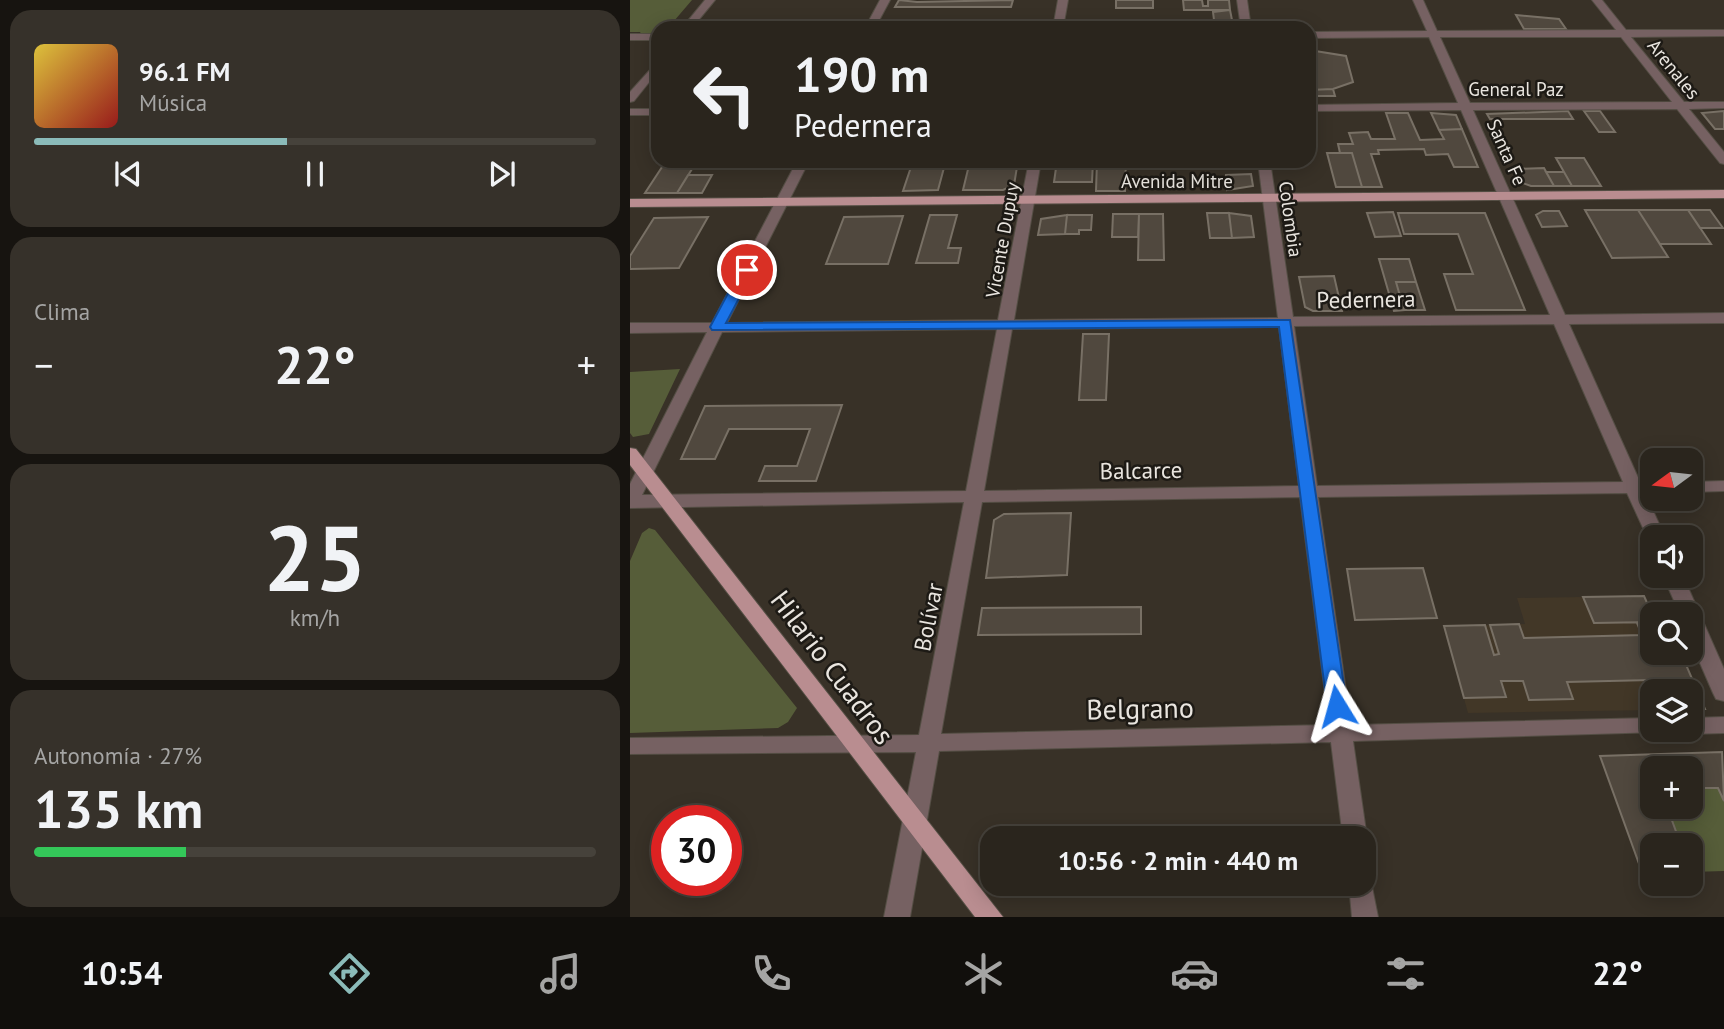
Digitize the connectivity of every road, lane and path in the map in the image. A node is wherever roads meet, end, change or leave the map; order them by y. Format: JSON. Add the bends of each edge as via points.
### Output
{"nodes":[{"id":1,"x":710,"y":0,"type":"edge"},
{"id":2,"x":885,"y":0,"type":"edge"},
{"id":3,"x":1063,"y":0,"type":"edge"},
{"id":4,"x":1242,"y":0,"type":"edge"},
{"id":5,"x":1418,"y":0,"type":"edge"},
{"id":6,"x":1597,"y":0,"type":"edge"},
{"id":7,"x":693,"y":21,"type":"edge"},
{"id":8,"x":874,"y":21,"type":"edge"},
{"id":9,"x":1059,"y":21,"type":"edge"},
{"id":10,"x":1245,"y":21,"type":"edge"},
{"id":11,"x":1623,"y":33,"type":"junction"},
{"id":12,"x":1724,"y":33,"type":"edge"},
{"id":13,"x":1434,"y":34,"type":"junction"},
{"id":14,"x":1316,"y":35,"type":"edge"},
{"id":15,"x":630,"y":37,"type":"edge"},
{"id":16,"x":651,"y":37,"type":"edge"},
{"id":17,"x":651,"y":73,"type":"edge"},
{"id":18,"x":630,"y":99,"type":"edge"},
{"id":19,"x":1724,"y":105,"type":"edge"},
{"id":20,"x":1681,"y":106,"type":"junction"},
{"id":21,"x":1316,"y":107,"type":"edge"},
{"id":22,"x":1467,"y":107,"type":"junction"},
{"id":23,"x":630,"y":112,"type":"edge"},
{"id":24,"x":651,"y":112,"type":"edge"},
{"id":25,"x":1724,"y":160,"type":"edge"},
{"id":26,"x":800,"y":168,"type":"edge"},
{"id":27,"x":1034,"y":168,"type":"edge"},
{"id":28,"x":1265,"y":168,"type":"edge"},
{"id":29,"x":1724,"y":194,"type":"edge"},
{"id":30,"x":1506,"y":196,"type":"junction"},
{"id":31,"x":1269,"y":200,"type":"junction"},
{"id":32,"x":1028,"y":201,"type":"junction"},
{"id":33,"x":783,"y":202,"type":"junction"},
{"id":34,"x":630,"y":203,"type":"edge"},
{"id":35,"x":1724,"y":318,"type":"edge"},
{"id":36,"x":1560,"y":319,"type":"junction"},
{"id":37,"x":1285,"y":323,"type":"junction"},
{"id":38,"x":1007,"y":325,"type":"junction"},
{"id":39,"x":717,"y":327,"type":"junction"},
{"id":40,"x":630,"y":328,"type":"edge"},
{"id":41,"x":630,"y":453,"type":"edge"},
{"id":42,"x":645,"y":472,"type":"junction"},
{"id":43,"x":1640,"y":481,"type":"edge"},
{"id":44,"x":1724,"y":486,"type":"edge"},
{"id":45,"x":1640,"y":487,"type":"edge"},
{"id":46,"x":1703,"y":487,"type":"edge"},
{"id":47,"x":1308,"y":492,"type":"junction"},
{"id":48,"x":975,"y":497,"type":"junction"},
{"id":49,"x":664,"y":500,"type":"junction"},
{"id":50,"x":630,"y":502,"type":"edge"},
{"id":51,"x":1703,"y":645,"type":"edge"},
{"id":52,"x":1724,"y":693,"type":"edge"},
{"id":53,"x":1724,"y":725,"type":"edge"},
{"id":54,"x":1640,"y":726,"type":"edge"},
{"id":55,"x":1703,"y":726,"type":"edge"},
{"id":56,"x":1341,"y":733,"type":"junction"},
{"id":57,"x":929,"y":743,"type":"junction"},
{"id":58,"x":853,"y":744,"type":"junction"},
{"id":59,"x":630,"y":746,"type":"edge"},
{"id":60,"x":915,"y":821,"type":"junction"},
{"id":61,"x":1353,"y":826,"type":"edge"},
{"id":62,"x":1362,"y":896,"type":"edge"},
{"id":63,"x":897,"y":917,"type":"edge"},
{"id":64,"x":990,"y":917,"type":"edge"},
{"id":65,"x":1365,"y":917,"type":"edge"}],
"edges":[{"from":1,"to":7,"type":"street"},
{"from":2,"to":8,"type":"street"},
{"from":3,"to":9,"type":"street"},
{"from":4,"to":10,"type":"street"},
{"from":5,"to":13,"type":"street","name":"Santa Fe"},
{"from":6,"to":11,"type":"street","name":"Arenales"},
{"from":11,"to":12,"type":"street"},
{"from":11,"to":13,"type":"street"},
{"from":11,"to":20,"type":"street","name":"Arenales"},
{"from":13,"to":14,"type":"street"},
{"from":13,"to":22,"type":"street","name":"Santa Fe"},
{"from":15,"to":16,"type":"street"},
{"from":17,"to":18,"type":"street"},
{"from":19,"to":20,"type":"street","name":"General Paz"},
{"from":20,"to":22,"type":"street","name":"General Paz"},
{"from":20,"to":25,"type":"street","name":"Arenales"},
{"from":21,"to":22,"type":"street","name":"General Paz"},
{"from":22,"to":30,"type":"street","name":"Santa Fe"},
{"from":23,"to":24,"type":"street"},
{"from":26,"to":33,"type":"street"},
{"from":27,"to":32,"type":"street","name":"Vicente Dupuy"},
{"from":28,"to":31,"type":"street","name":"Colombia"},
{"from":29,"to":30,"type":"main road","name":"Avenida Mitre"},
{"from":30,"to":31,"type":"main road","name":"Avenida Mitre"},
{"from":30,"to":36,"type":"street","name":"Santa Fe"},
{"from":31,"to":32,"type":"main road","name":"Avenida Mitre"},
{"from":31,"to":37,"type":"street","name":"Colombia"},
{"from":32,"to":33,"type":"main road","name":"Avenida Mitre"},
{"from":32,"to":38,"type":"street","name":"Vicente Dupuy"},
{"from":33,"to":34,"type":"main road","name":"Avenida Mitre"},
{"from":33,"to":39,"type":"street"},
{"from":35,"to":36,"type":"street","name":"Pedernera"},
{"from":36,"to":37,"type":"street","name":"Pedernera"},
{"from":36,"to":43,"type":"street","name":"Santa Fe"},
{"from":37,"to":38,"type":"street","name":"Pedernera"},
{"from":37,"to":47,"type":"street","name":"Colombia"},
{"from":38,"to":39,"type":"street","name":"Pedernera"},
{"from":38,"to":48,"type":"street","name":"Bolívar"},
{"from":39,"to":40,"type":"street","name":"Pedernera"},
{"from":39,"to":42,"type":"street"},
{"from":41,"to":42,"type":"main road","name":"Hilario Cuadros"},
{"from":42,"to":49,"type":"main road","name":"Hilario Cuadros"},
{"from":42,"to":50,"type":"street"},
{"from":44,"to":46,"type":"street"},
{"from":45,"to":47,"type":"street","name":"Balcarce"},
{"from":47,"to":48,"type":"street","name":"Balcarce"},
{"from":47,"to":56,"type":"street","name":"Colombia"},
{"from":48,"to":49,"type":"street","name":"Balcarce"},
{"from":48,"to":57,"type":"street","name":"Bolívar"},
{"from":49,"to":50,"type":"street","name":"Balcarce"},
{"from":49,"to":58,"type":"main road","name":"Hilario Cuadros","via":[[783,647]]},
{"from":51,"to":52,"type":"street"},
{"from":53,"to":55,"type":"street"},
{"from":54,"to":56,"type":"street","name":"Belgrano"},
{"from":56,"to":57,"type":"street","name":"Belgrano"},
{"from":56,"to":61,"type":"street","name":"Colombia"},
{"from":57,"to":58,"type":"street","name":"Belgrano"},
{"from":57,"to":60,"type":"street","name":"Bolívar"},
{"from":58,"to":59,"type":"street","name":"Belgrano"},
{"from":58,"to":60,"type":"main road","name":"Hilario Cuadros"},
{"from":60,"to":63,"type":"street","name":"Bolívar"},
{"from":60,"to":64,"type":"main road","name":"Hilario Cuadros"},
{"from":62,"to":65,"type":"street"}]}
